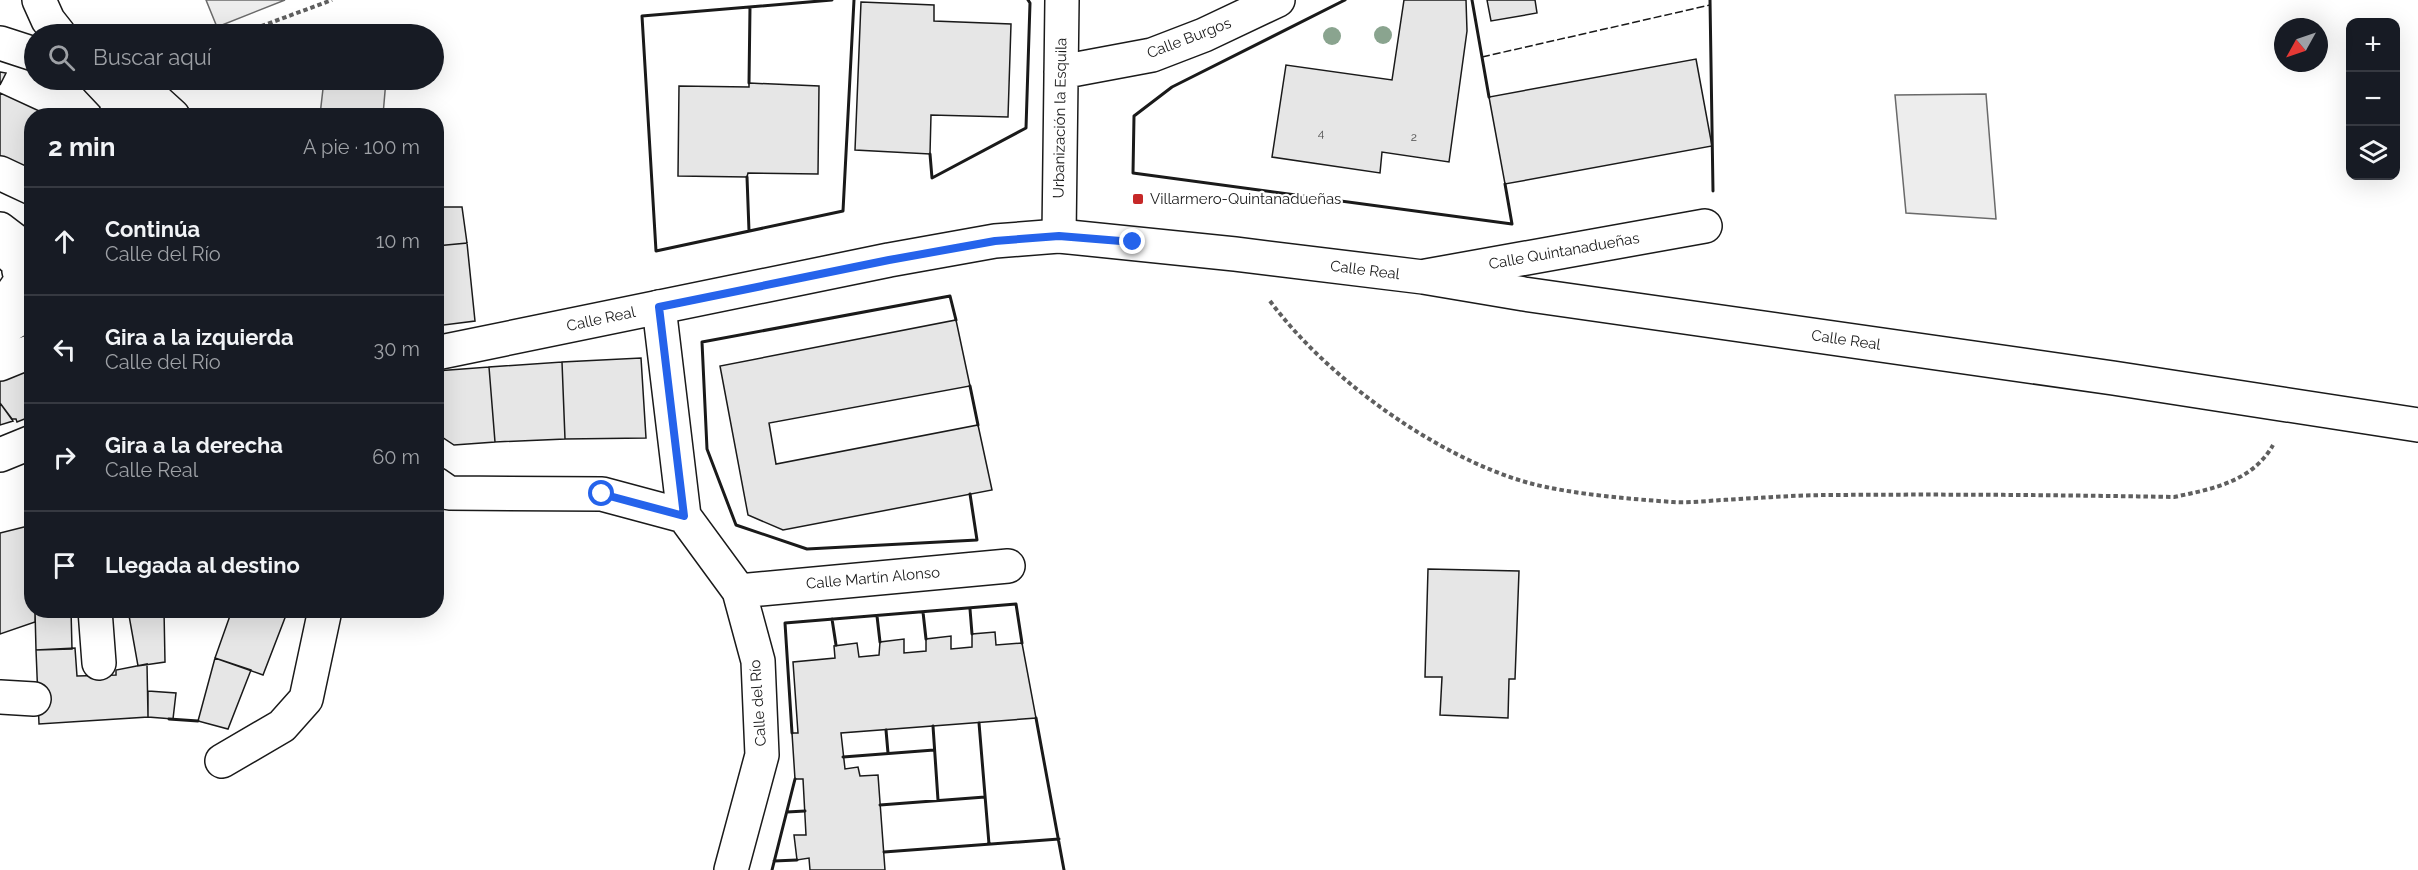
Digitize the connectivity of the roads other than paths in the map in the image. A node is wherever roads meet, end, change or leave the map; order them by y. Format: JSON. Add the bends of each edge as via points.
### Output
{"nodes":[{"id":1,"x":39,"y":0,"type":"edge"},
{"id":2,"x":1062,"y":0,"type":"edge"},
{"id":3,"x":1278,"y":0,"type":"edge"},
{"id":4,"x":51,"y":24,"type":"edge"},
{"id":5,"x":0,"y":43,"type":"edge"},
{"id":6,"x":24,"y":51,"type":"edge"},
{"id":7,"x":1061,"y":72,"type":"junction"},
{"id":8,"x":106,"y":90,"type":"edge"},
{"id":9,"x":136,"y":90,"type":"edge"},
{"id":10,"x":144,"y":90,"type":"edge"},
{"id":11,"x":120,"y":108,"type":"edge"},
{"id":12,"x":125,"y":108,"type":"edge"},
{"id":13,"x":164,"y":108,"type":"edge"},
{"id":14,"x":0,"y":173,"type":"edge"},
{"id":15,"x":24,"y":184,"type":"edge"},
{"id":16,"x":1705,"y":226,"type":"dead end"},
{"id":17,"x":0,"y":229,"type":"edge"},
{"id":18,"x":1059,"y":236,"type":"junction"},
{"id":19,"x":24,"y":274,"type":"edge"},
{"id":20,"x":24,"y":276,"type":"edge"},
{"id":21,"x":1423,"y":277,"type":"junction"},
{"id":22,"x":0,"y":307,"type":"edge"},
{"id":23,"x":659,"y":307,"type":"junction"},
{"id":24,"x":24,"y":316,"type":"edge"},
{"id":25,"x":0,"y":331,"type":"edge"},
{"id":26,"x":444,"y":351,"type":"edge"},
{"id":27,"x":24,"y":354,"type":"edge"},
{"id":28,"x":0,"y":364,"type":"edge"},
{"id":29,"x":2418,"y":424,"type":"edge"},
{"id":30,"x":24,"y":445,"type":"edge"},
{"id":31,"x":0,"y":455,"type":"edge"},
{"id":32,"x":444,"y":490,"type":"edge"},
{"id":33,"x":684,"y":516,"type":"junction"},
{"id":34,"x":1008,"y":566,"type":"dead end"},
{"id":35,"x":739,"y":591,"type":"junction"},
{"id":36,"x":96,"y":618,"type":"edge"},
{"id":37,"x":322,"y":618,"type":"edge"},
{"id":38,"x":99,"y":663,"type":"dead end"},
{"id":39,"x":0,"y":697,"type":"edge"},
{"id":40,"x":34,"y":699,"type":"dead end"},
{"id":41,"x":222,"y":760,"type":"dead end"},
{"id":42,"x":732,"y":870,"type":"edge"}],
"edges":[{"from":1,"to":4,"type":"street"},
{"from":2,"to":7,"type":"street","name":"Urbanización la Esquila"},
{"from":3,"to":7,"type":"street","name":"Calle Burgos","via":[[1152,55]]},
{"from":5,"to":6,"type":"street"},
{"from":7,"to":18,"type":"street","name":"Urbanización la Esquila"},
{"from":8,"to":11,"type":"street"},
{"from":9,"to":12,"type":"street"},
{"from":10,"to":13,"type":"street"},
{"from":14,"to":15,"type":"street"},
{"from":16,"to":21,"type":"street","name":"Calle Quintanadueñas"},
{"from":17,"to":19,"type":"street","via":[[21,245],[12,257],[23,266],[19,271]]},
{"from":18,"to":21,"type":"street","name":"Calle Real"},
{"from":18,"to":23,"type":"street","name":"Calle Real","via":[[983,243]]},
{"from":20,"to":22,"type":"street"},
{"from":21,"to":29,"type":"street","name":"Calle Real"},
{"from":23,"to":26,"type":"street","name":"Calle Real"},
{"from":23,"to":33,"type":"street","name":"Calle del Río"},
{"from":24,"to":25,"type":"street"},
{"from":27,"to":28,"type":"street"},
{"from":30,"to":31,"type":"street"},
{"from":32,"to":33,"type":"street","via":[[449,493],[602,494]]},
{"from":33,"to":35,"type":"street","name":"Calle del Río"},
{"from":34,"to":35,"type":"street","name":"Calle Martín Alonso"},
{"from":35,"to":42,"type":"street","name":"Calle del Río","via":[[758,661],[762,755]]},
{"from":36,"to":38,"type":"street"},
{"from":37,"to":41,"type":"street","via":[[306,699],[282,726]]},
{"from":39,"to":40,"type":"street"}]}
